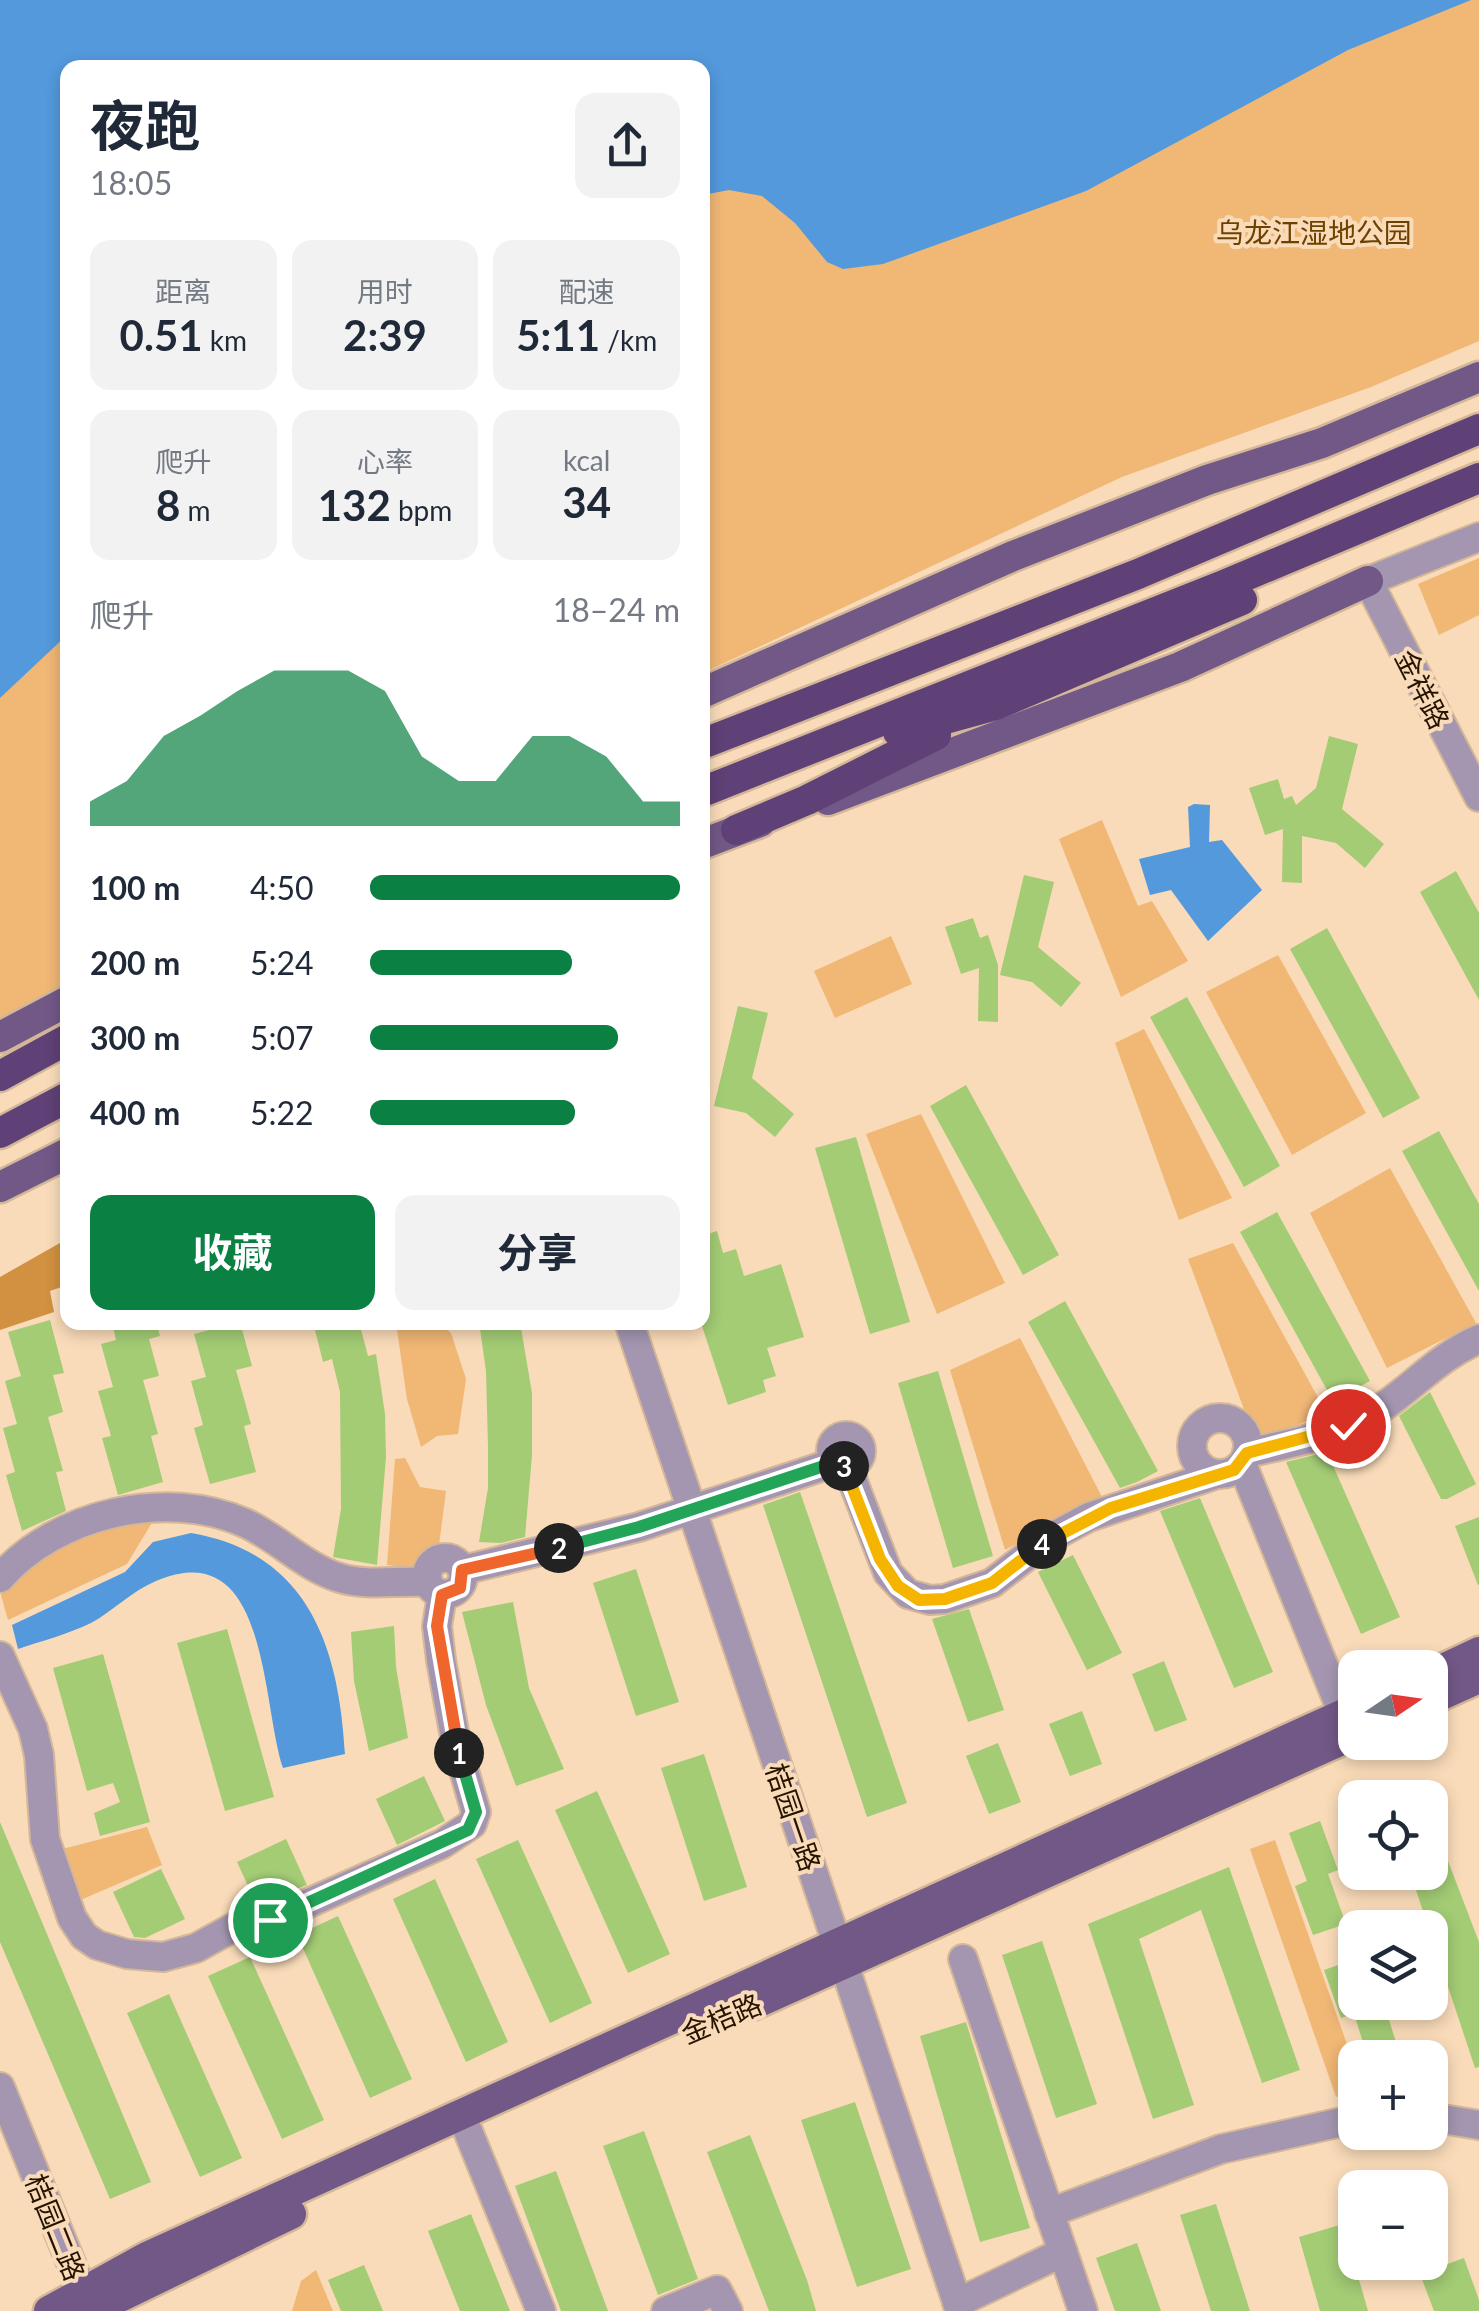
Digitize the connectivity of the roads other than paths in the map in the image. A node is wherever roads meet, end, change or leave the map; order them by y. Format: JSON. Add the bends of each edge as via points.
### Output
{"nodes":[{"id":1,"x":1479,"y":377,"type":"edge"},
{"id":2,"x":1479,"y":429,"type":"edge"},
{"id":3,"x":1479,"y":478,"type":"edge"},
{"id":4,"x":1479,"y":498,"type":"edge"},
{"id":5,"x":1479,"y":538,"type":"edge"},
{"id":6,"x":1368,"y":581,"type":"junction"},
{"id":7,"x":710,"y":689,"type":"edge"},
{"id":8,"x":996,"y":706,"type":"junction"},
{"id":9,"x":710,"y":741,"type":"edge"},
{"id":10,"x":744,"y":774,"type":"junction"},
{"id":11,"x":710,"y":789,"type":"edge"},
{"id":12,"x":1479,"y":796,"type":"edge"},
{"id":13,"x":736,"y":830,"type":"junction"},
{"id":14,"x":710,"y":841,"type":"edge"},
{"id":15,"x":60,"y":1005,"type":"edge"},
{"id":16,"x":0,"y":1036,"type":"edge"},
{"id":17,"x":60,"y":1044,"type":"edge"},
{"id":18,"x":0,"y":1076,"type":"edge"},
{"id":19,"x":60,"y":1101,"type":"edge"},
{"id":20,"x":0,"y":1133,"type":"edge"},
{"id":21,"x":60,"y":1156,"type":"edge"},
{"id":22,"x":0,"y":1188,"type":"edge"},
{"id":23,"x":632,"y":1330,"type":"edge"},
{"id":24,"x":1479,"y":1340,"type":"edge"},
{"id":25,"x":1235,"y":1464,"type":"junction"},
{"id":26,"x":687,"y":1501,"type":"junction"},
{"id":27,"x":0,"y":1578,"type":"edge"},
{"id":28,"x":435,"y":1588,"type":"junction"},
{"id":29,"x":1479,"y":1652,"type":"edge"},
{"id":30,"x":0,"y":1656,"type":"edge"},
{"id":31,"x":1448,"y":1667,"type":"edge"},
{"id":32,"x":1479,"y":1678,"type":"edge"},
{"id":33,"x":1338,"y":1690,"type":"edge"},
{"id":34,"x":1448,"y":1692,"type":"edge"},
{"id":35,"x":1338,"y":1725,"type":"edge"},
{"id":36,"x":841,"y":1954,"type":"junction"},
{"id":37,"x":963,"y":1960,"type":"dead end"},
{"id":38,"x":0,"y":2087,"type":"edge"},
{"id":39,"x":1448,"y":2119,"type":"edge"},
{"id":40,"x":1338,"y":2123,"type":"edge"},
{"id":41,"x":1479,"y":2125,"type":"edge"},
{"id":42,"x":0,"y":2131,"type":"edge"},
{"id":43,"x":468,"y":2131,"type":"junction"},
{"id":44,"x":1057,"y":2235,"type":"junction"},
{"id":45,"x":956,"y":2301,"type":"edge"},
{"id":46,"x":75,"y":2306,"type":"edge"},
{"id":47,"x":542,"y":2311,"type":"edge"},
{"id":48,"x":666,"y":2311,"type":"edge"},
{"id":49,"x":728,"y":2311,"type":"edge"},
{"id":50,"x":1083,"y":2311,"type":"edge"}],
"edges":[{"from":1,"to":7,"type":"main road","via":[[1322,443],[1014,556]]},
{"from":2,"to":9,"type":"highway","via":[[1138,574]]},
{"from":3,"to":10,"type":"highway"},
{"from":4,"to":8,"type":"highway"},
{"from":5,"to":6,"type":"street"},
{"from":6,"to":12,"type":"street","name":"金祥路"},
{"from":6,"to":13,"type":"main road","via":[[1180,667]]},
{"from":8,"to":10,"type":"highway"},
{"from":8,"to":13,"type":"highway"},
{"from":10,"to":11,"type":"highway"},
{"from":13,"to":14,"type":"main road"},
{"from":15,"to":16,"type":"main road"},
{"from":17,"to":18,"type":"highway"},
{"from":19,"to":20,"type":"highway"},
{"from":21,"to":22,"type":"main road"},
{"from":23,"to":26,"type":"street","name":"桔园一路"},
{"from":24,"to":25,"type":"street","via":[[1432,1365],[1367,1417]]},
{"from":25,"to":26,"type":"street","via":[[1089,1517],[992,1583],[930,1600],[908,1594],[888,1573],[838,1459]]},
{"from":25,"to":33,"type":"street"},
{"from":26,"to":28,"type":"street","via":[[462,1570],[460,1588]]},
{"from":26,"to":36,"type":"street","name":"桔园一路"},
{"from":27,"to":28,"type":"street","via":[[48,1540],[86,1521],[126,1510],[181,1508],[261,1530],[339,1578]]},
{"from":28,"to":30,"type":"street","via":[[456,1742],[476,1812],[472,1824],[442,1844],[286,1912],[163,1957],[98,1945],[72,1918],[45,1839],[32,1729]]},
{"from":29,"to":31,"type":"main road"},
{"from":32,"to":34,"type":"main road"},
{"from":35,"to":36,"type":"main road","name":"金桔路"},
{"from":36,"to":43,"type":"main road","name":"金桔路"},
{"from":36,"to":45,"type":"street","name":"桔园一路"},
{"from":36,"to":46,"type":"main road"},
{"from":37,"to":44,"type":"street"},
{"from":38,"to":46,"type":"street","name":"桔园二路"},
{"from":39,"to":41,"type":"street"},
{"from":40,"to":44,"type":"street","via":[[1221,2150]]},
{"from":42,"to":46,"type":"street","name":"桔园二路"},
{"from":43,"to":46,"type":"main road","name":"金桔路","via":[[125,2292]]},
{"from":43,"to":47,"type":"street"},
{"from":44,"to":45,"type":"street"},
{"from":44,"to":50,"type":"street"},
{"from":48,"to":49,"type":"street","via":[[717,2290]]}]}
